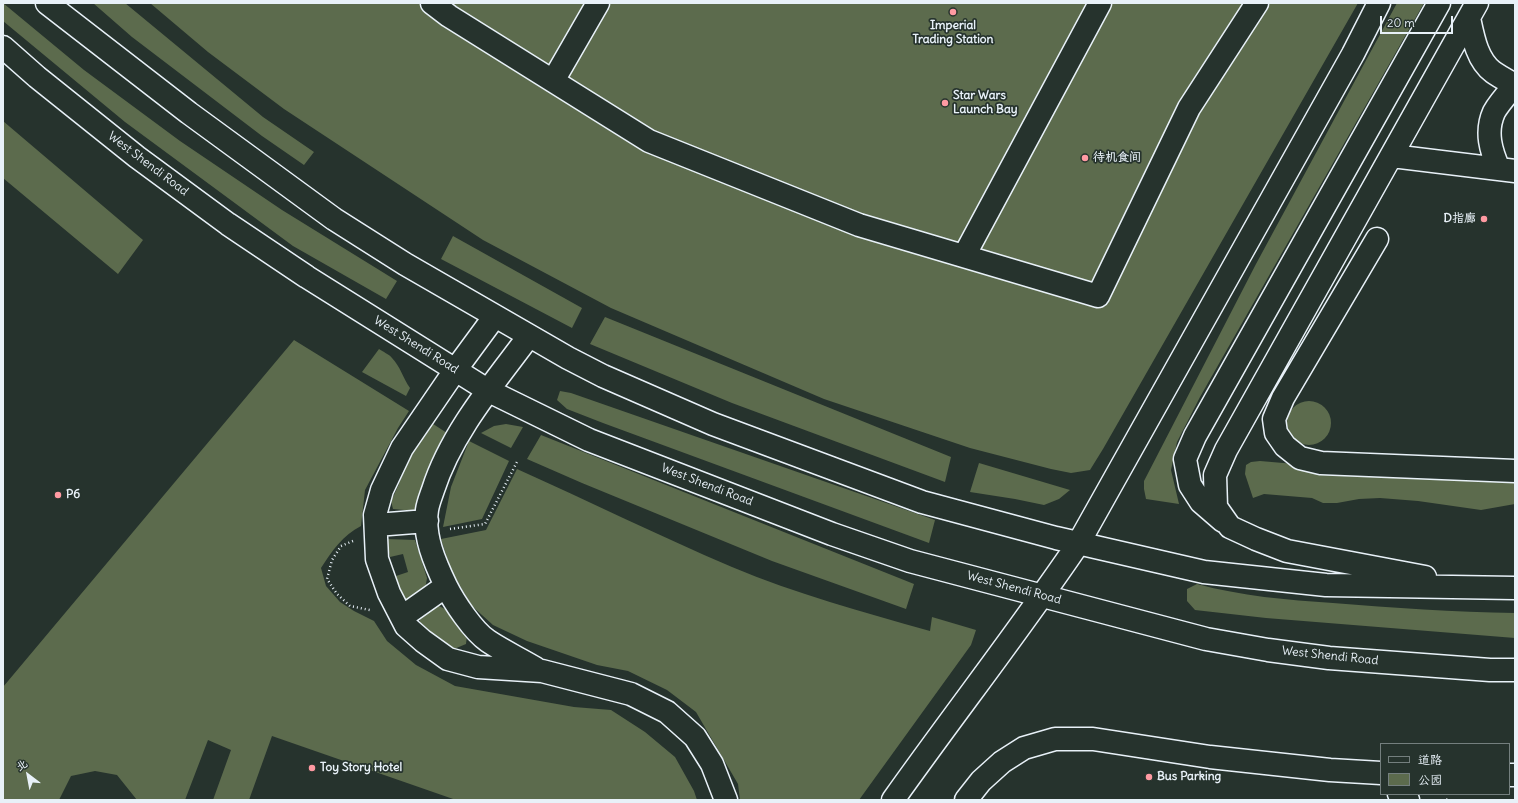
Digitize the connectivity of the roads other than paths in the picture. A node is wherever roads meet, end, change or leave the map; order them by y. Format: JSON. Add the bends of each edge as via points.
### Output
{"nodes":[{"id":1,"x":47,"y":3,"type":"edge"},
{"id":2,"x":432,"y":3,"type":"edge"},
{"id":3,"x":598,"y":3,"type":"edge"},
{"id":4,"x":1100,"y":3,"type":"edge"},
{"id":5,"x":1257,"y":3,"type":"edge"},
{"id":6,"x":1379,"y":3,"type":"edge"},
{"id":7,"x":1439,"y":3,"type":"edge"},
{"id":8,"x":1473,"y":11,"type":"edge"},
{"id":9,"x":3,"y":47,"type":"edge"},
{"id":10,"x":553,"y":81,"type":"junction"},
{"id":11,"x":1515,"y":85,"type":"edge"},
{"id":12,"x":1392,"y":156,"type":"junction"},
{"id":13,"x":1507,"y":170,"type":"edge"},
{"id":14,"x":1377,"y":239,"type":"dead end"},
{"id":15,"x":964,"y":256,"type":"junction"},
{"id":16,"x":495,"y":316,"type":"junction"},
{"id":17,"x":530,"y":336,"type":"junction"},
{"id":18,"x":456,"y":369,"type":"junction"},
{"id":19,"x":489,"y":391,"type":"junction"},
{"id":20,"x":1515,"y":471,"type":"edge"},
{"id":21,"x":376,"y":525,"type":"junction"},
{"id":22,"x":435,"y":526,"type":"junction"},
{"id":23,"x":1230,"y":527,"type":"junction"},
{"id":24,"x":1078,"y":544,"type":"junction"},
{"id":25,"x":446,"y":586,"type":"junction"},
{"id":26,"x":1481,"y":587,"type":"junction"},
{"id":27,"x":1515,"y":588,"type":"edge"},
{"id":28,"x":1042,"y":596,"type":"junction"},
{"id":29,"x":402,"y":617,"type":"junction"},
{"id":30,"x":1515,"y":670,"type":"edge"},
{"id":31,"x":542,"y":671,"type":"junction"},
{"id":32,"x":1377,"y":776,"type":"edge"},
{"id":33,"x":726,"y":800,"type":"edge"},
{"id":34,"x":893,"y":800,"type":"edge"},
{"id":35,"x":966,"y":800,"type":"edge"}],
"edges":[{"from":1,"to":16,"type":"street","via":[[189,113],[334,219]]},
{"from":2,"to":10,"type":"street"},
{"from":3,"to":10,"type":"street"},
{"from":4,"to":15,"type":"street"},
{"from":5,"to":15,"type":"street","via":[[1188,108],[1098,296]]},
{"from":6,"to":24,"type":"street","via":[[1353,54]]},
{"from":7,"to":23,"type":"street","via":[[1185,459],[1190,485],[1201,502]]},
{"from":8,"to":11,"type":"street","via":[[1474,38],[1480,56],[1492,71]]},
{"from":8,"to":12,"type":"street"},
{"from":9,"to":18,"type":"street","name":"West Shendi Road","via":[[138,157],[228,224],[307,277]]},
{"from":10,"to":15,"type":"street","via":[[649,141],[859,225]]},
{"from":11,"to":13,"type":"street","via":[[1494,112],[1489,135],[1493,154]]},
{"from":12,"to":13,"type":"street"},
{"from":12,"to":23,"type":"street","via":[[1226,450],[1215,475],[1216,507]]},
{"from":14,"to":20,"type":"street","via":[[1283,398],[1274,419],[1276,433],[1285,446],[1300,458],[1321,463]]},
{"from":16,"to":17,"type":"street"},
{"from":16,"to":18,"type":"street"},
{"from":17,"to":19,"type":"street"},
{"from":17,"to":24,"type":"street","via":[[603,376],[713,424],[823,466],[922,502]]},
{"from":18,"to":19,"type":"street","name":"West Shendi Road"},
{"from":18,"to":21,"type":"street","via":[[399,455],[382,490],[375,515]]},
{"from":19,"to":22,"type":"street","via":[[454,441],[437,477],[427,510]]},
{"from":19,"to":28,"type":"street","name":"West Shendi Road","via":[[589,440],[832,534],[910,560]]},
{"from":21,"to":22,"type":"street"},
{"from":21,"to":29,"type":"street","via":[[377,559],[389,593]]},
{"from":22,"to":25,"type":"street","via":[[427,532],[434,563]]},
{"from":23,"to":26,"type":"street","via":[[1287,551]]},
{"from":24,"to":26,"type":"street","via":[[1204,572],[1326,585]]},
{"from":24,"to":28,"type":"street"},
{"from":25,"to":29,"type":"street"},
{"from":25,"to":31,"type":"street","via":[[465,617],[487,640]]},
{"from":26,"to":27,"type":"street"},
{"from":28,"to":30,"type":"street","name":"West Shendi Road","via":[[1206,639],[1268,650],[1336,658]]},
{"from":28,"to":34,"type":"street"},
{"from":29,"to":31,"type":"street","via":[[406,626],[422,641],[448,659],[478,666]]},
{"from":31,"to":33,"type":"street","via":[[631,694],[667,712],[695,737],[712,764]]},
{"from":32,"to":35,"type":"street","via":[[1210,757],[1092,739],[1055,739],[1024,748],[1002,762],[980,781]]}]}
